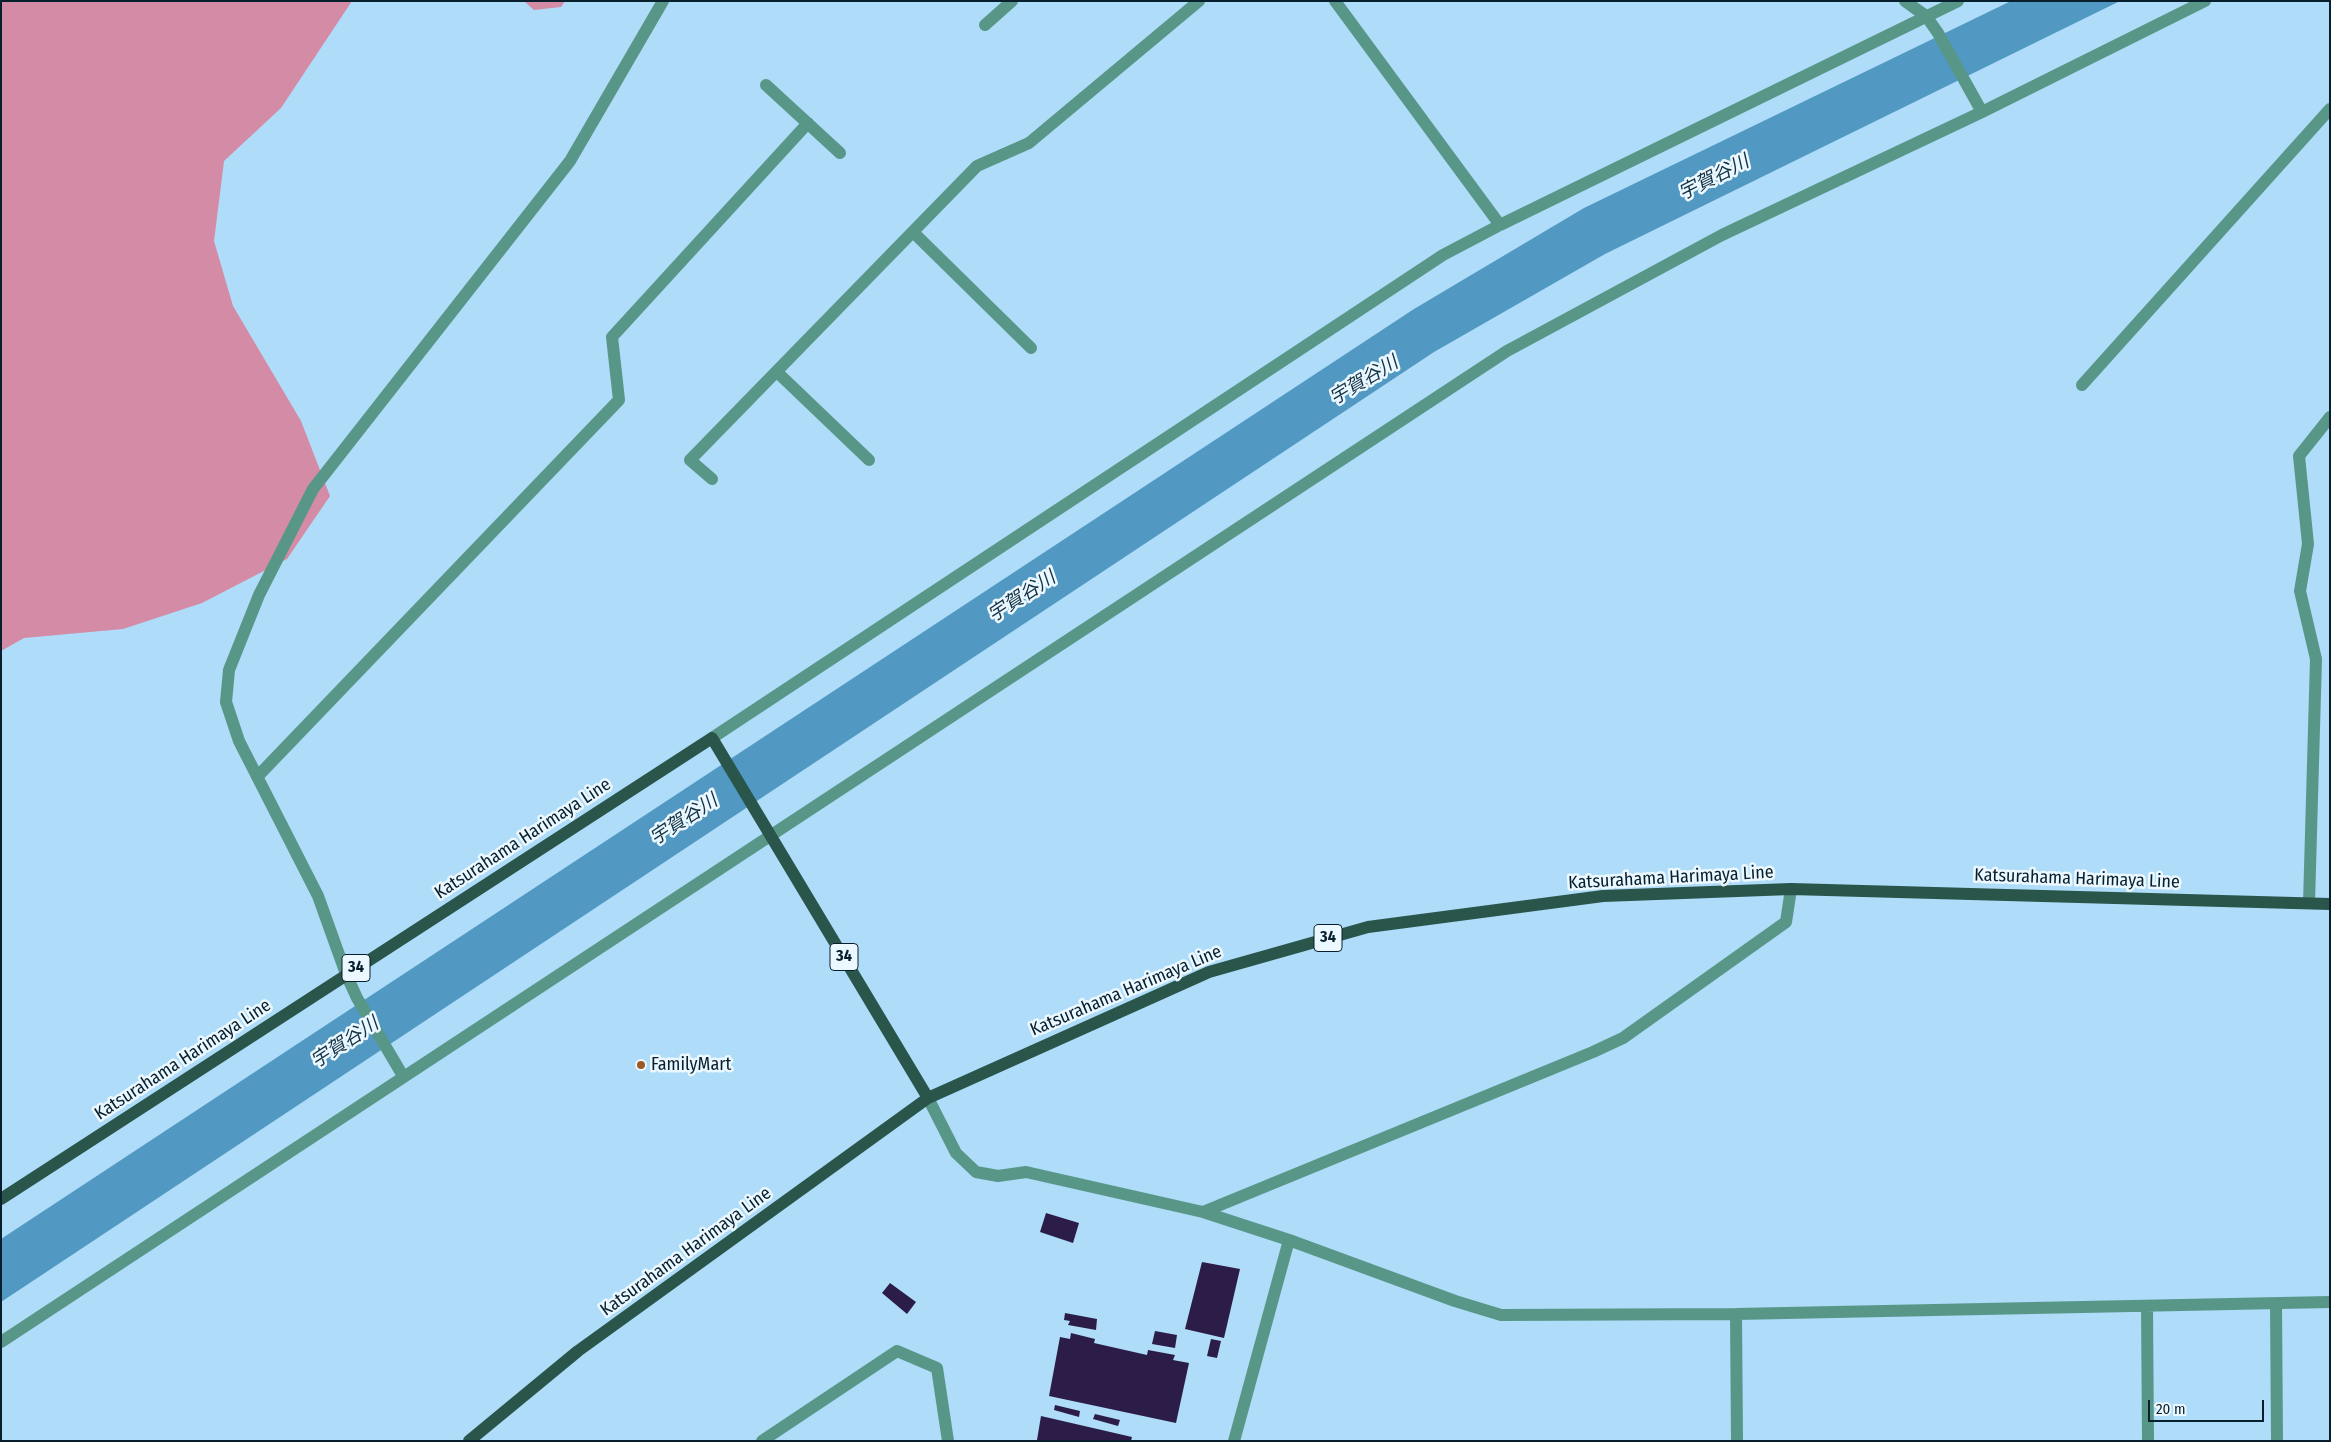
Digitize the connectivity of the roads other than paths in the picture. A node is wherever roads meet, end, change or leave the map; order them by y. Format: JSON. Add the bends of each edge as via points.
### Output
{"nodes":[{"id":1,"x":663,"y":1,"type":"edge"},
{"id":2,"x":1012,"y":1,"type":"edge"},
{"id":3,"x":1199,"y":1,"type":"edge"},
{"id":4,"x":1335,"y":1,"type":"edge"},
{"id":5,"x":1905,"y":1,"type":"edge"},
{"id":6,"x":1958,"y":1,"type":"edge"},
{"id":7,"x":2205,"y":1,"type":"edge"},
{"id":8,"x":1926,"y":16,"type":"junction"},
{"id":9,"x":985,"y":25,"type":"dead end"},
{"id":10,"x":766,"y":84,"type":"dead end"},
{"id":11,"x":2330,"y":109,"type":"edge"},
{"id":12,"x":1982,"y":112,"type":"junction"},
{"id":13,"x":808,"y":124,"type":"junction"},
{"id":14,"x":840,"y":153,"type":"dead end"},
{"id":15,"x":1500,"y":225,"type":"junction"},
{"id":16,"x":913,"y":232,"type":"junction"},
{"id":17,"x":1031,"y":348,"type":"dead end"},
{"id":18,"x":777,"y":372,"type":"junction"},
{"id":19,"x":2082,"y":385,"type":"dead end"},
{"id":20,"x":2330,"y":417,"type":"edge"},
{"id":21,"x":869,"y":460,"type":"dead end"},
{"id":22,"x":712,"y":479,"type":"dead end"},
{"id":23,"x":712,"y":738,"type":"junction"},
{"id":24,"x":257,"y":776,"type":"junction"},
{"id":25,"x":771,"y":837,"type":"junction"},
{"id":26,"x":1791,"y":889,"type":"junction"},
{"id":27,"x":2309,"y":903,"type":"junction"},
{"id":28,"x":2330,"y":904,"type":"edge"},
{"id":29,"x":346,"y":974,"type":"junction"},
{"id":30,"x":403,"y":1076,"type":"junction"},
{"id":31,"x":928,"y":1098,"type":"junction"},
{"id":32,"x":1,"y":1199,"type":"edge"},
{"id":33,"x":1203,"y":1212,"type":"junction"},
{"id":34,"x":1289,"y":1240,"type":"junction"},
{"id":35,"x":2330,"y":1302,"type":"edge"},
{"id":36,"x":2276,"y":1304,"type":"junction"},
{"id":37,"x":2147,"y":1307,"type":"junction"},
{"id":38,"x":1736,"y":1314,"type":"junction"},
{"id":39,"x":1,"y":1342,"type":"edge"},
{"id":40,"x":469,"y":1441,"type":"edge"},
{"id":41,"x":762,"y":1441,"type":"edge"},
{"id":42,"x":948,"y":1441,"type":"edge"},
{"id":43,"x":1234,"y":1441,"type":"edge"},
{"id":44,"x":1737,"y":1441,"type":"edge"},
{"id":45,"x":2148,"y":1441,"type":"edge"},
{"id":46,"x":2277,"y":1441,"type":"edge"}],
"edges":[{"from":1,"to":24,"type":"street","via":[[570,161],[314,489],[259,595],[229,670],[226,702],[239,740]]},
{"from":2,"to":9,"type":"street"},
{"from":3,"to":16,"type":"street","via":[[1029,143],[977,166]]},
{"from":4,"to":15,"type":"street"},
{"from":5,"to":8,"type":"street"},
{"from":6,"to":8,"type":"street"},
{"from":7,"to":12,"type":"street"},
{"from":8,"to":12,"type":"street"},
{"from":8,"to":15,"type":"street"},
{"from":10,"to":13,"type":"street"},
{"from":11,"to":19,"type":"street"},
{"from":12,"to":25,"type":"street","via":[[1722,234],[1507,351]]},
{"from":13,"to":14,"type":"street"},
{"from":13,"to":24,"type":"street","via":[[612,337],[619,400]]},
{"from":15,"to":23,"type":"street","via":[[1443,255]]},
{"from":16,"to":17,"type":"street"},
{"from":16,"to":18,"type":"street"},
{"from":18,"to":21,"type":"street"},
{"from":18,"to":22,"type":"street","via":[[690,460]]},
{"from":20,"to":27,"type":"street","via":[[2300,456],[2308,544],[2300,591],[2316,659]]},
{"from":23,"to":25,"type":"main road","number":"34"},
{"from":23,"to":29,"type":"main road","name":"Katsurahama Harimaya Line","number":"34"},
{"from":24,"to":29,"type":"street","via":[[318,896]]},
{"from":25,"to":30,"type":"street"},
{"from":25,"to":31,"type":"main road","number":"34"},
{"from":26,"to":27,"type":"main road","name":"Katsurahama Harimaya Line","number":"34"},
{"from":26,"to":31,"type":"main road","name":"Katsurahama Harimaya Line","number":"34","via":[[1602,896],[1368,927],[1209,972]]},
{"from":26,"to":33,"type":"street","via":[[1786,922],[1623,1038]]},
{"from":27,"to":28,"type":"main road","name":"Katsurahama Harimaya Line","number":"34"},
{"from":29,"to":30,"type":"street"},
{"from":29,"to":32,"type":"main road","name":"Katsurahama Harimaya Line","number":"34"},
{"from":30,"to":39,"type":"street"},
{"from":31,"to":33,"type":"street","via":[[956,1153],[976,1172],[998,1176],[1026,1172]]},
{"from":31,"to":40,"type":"main road","name":"Katsurahama Harimaya Line","number":"34","via":[[578,1351]]},
{"from":33,"to":34,"type":"street"},
{"from":34,"to":38,"type":"street","via":[[1501,1315]]},
{"from":34,"to":43,"type":"street"},
{"from":35,"to":36,"type":"street"},
{"from":36,"to":37,"type":"street"},
{"from":36,"to":46,"type":"street"},
{"from":37,"to":38,"type":"street"},
{"from":37,"to":45,"type":"street"},
{"from":38,"to":44,"type":"street"},
{"from":41,"to":42,"type":"street","via":[[897,1351],[937,1368]]}]}
